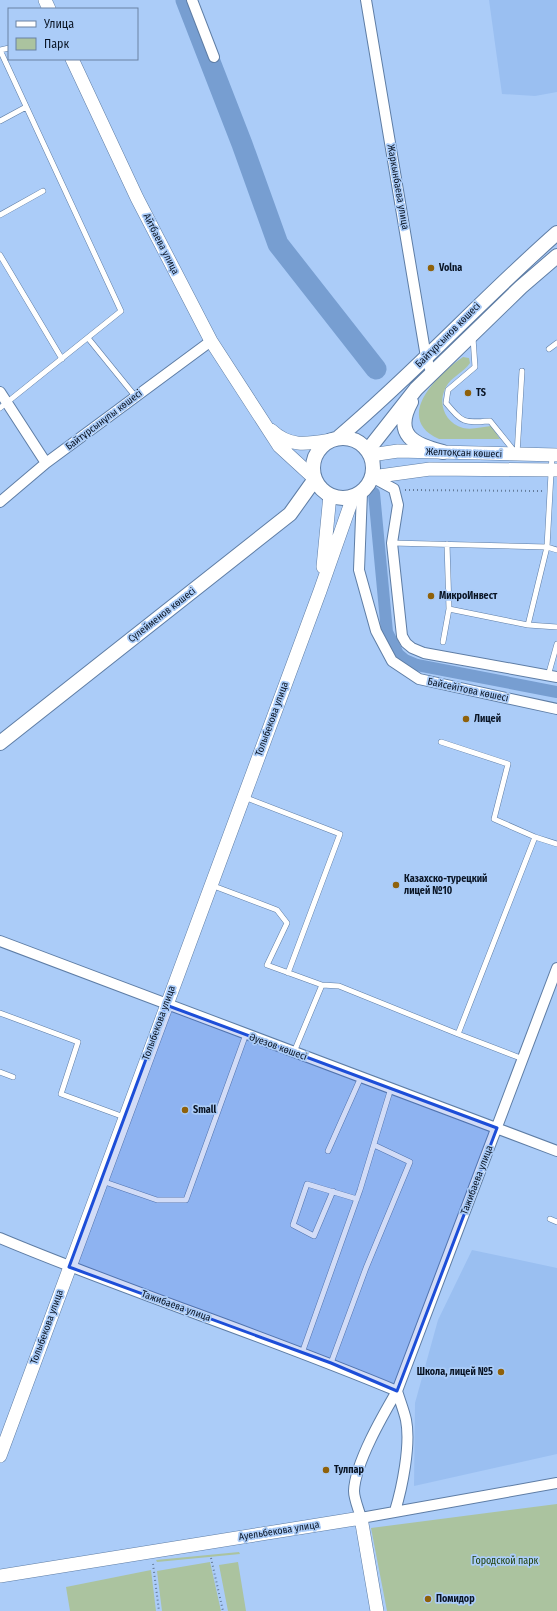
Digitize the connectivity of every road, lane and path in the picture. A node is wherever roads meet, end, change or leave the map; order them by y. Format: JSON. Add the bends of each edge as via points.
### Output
{"nodes":[{"id":1,"x":192,"y":0,"type":"edge"},
{"id":2,"x":366,"y":0,"type":"edge"},
{"id":3,"x":0,"y":50,"type":"edge"},
{"id":4,"x":214,"y":57,"type":"dead end"},
{"id":5,"x":72,"y":60,"type":"edge"},
{"id":6,"x":26,"y":108,"type":"junction"},
{"id":7,"x":0,"y":122,"type":"edge"},
{"id":8,"x":43,"y":191,"type":"dead end"},
{"id":9,"x":0,"y":214,"type":"edge"},
{"id":10,"x":557,"y":233,"type":"edge"},
{"id":11,"x":0,"y":255,"type":"edge"},
{"id":12,"x":557,"y":256,"type":"edge"},
{"id":13,"x":472,"y":335,"type":"junction"},
{"id":14,"x":88,"y":338,"type":"junction"},
{"id":15,"x":210,"y":341,"type":"junction"},
{"id":16,"x":557,"y":343,"type":"edge"},
{"id":17,"x":550,"y":349,"type":"dead end"},
{"id":18,"x":426,"y":357,"type":"junction"},
{"id":19,"x":62,"y":359,"type":"junction"},
{"id":20,"x":522,"y":371,"type":"dead end"},
{"id":21,"x":432,"y":374,"type":"junction"},
{"id":22,"x":416,"y":389,"type":"junction"},
{"id":23,"x":0,"y":392,"type":"edge"},
{"id":24,"x":135,"y":396,"type":"junction"},
{"id":25,"x":4,"y":405,"type":"edge"},
{"id":26,"x":262,"y":422,"type":"junction"},
{"id":27,"x":335,"y":439,"type":"junction"},
{"id":28,"x":369,"y":452,"type":"junction"},
{"id":29,"x":443,"y":452,"type":"junction"},
{"id":30,"x":517,"y":455,"type":"junction"},
{"id":31,"x":555,"y":455,"type":"edge"},
{"id":32,"x":46,"y":463,"type":"junction"},
{"id":33,"x":554,"y":470,"type":"edge"},
{"id":34,"x":372,"y":477,"type":"junction"},
{"id":35,"x":315,"y":480,"type":"junction"},
{"id":36,"x":394,"y":489,"type":"junction"},
{"id":37,"x":551,"y":491,"type":"junction"},
{"id":38,"x":357,"y":494,"type":"junction"},
{"id":39,"x":330,"y":495,"type":"junction"},
{"id":40,"x":0,"y":502,"type":"edge"},
{"id":41,"x":392,"y":543,"type":"junction"},
{"id":42,"x":447,"y":544,"type":"junction"},
{"id":43,"x":547,"y":547,"type":"junction"},
{"id":44,"x":557,"y":550,"type":"edge"},
{"id":45,"x":320,"y":591,"type":"junction"},
{"id":46,"x":449,"y":610,"type":"junction"},
{"id":47,"x":528,"y":625,"type":"junction"},
{"id":48,"x":557,"y":627,"type":"edge"},
{"id":49,"x":443,"y":642,"type":"dead end"},
{"id":50,"x":557,"y":644,"type":"edge"},
{"id":51,"x":553,"y":676,"type":"edge"},
{"id":52,"x":557,"y":709,"type":"edge"},
{"id":53,"x":441,"y":742,"type":"dead end"},
{"id":54,"x":0,"y":743,"type":"edge"},
{"id":55,"x":243,"y":797,"type":"junction"},
{"id":56,"x":535,"y":837,"type":"junction"},
{"id":57,"x":557,"y":844,"type":"edge"},
{"id":58,"x":210,"y":884,"type":"junction"},
{"id":59,"x":2,"y":943,"type":"edge"},
{"id":60,"x":557,"y":968,"type":"edge"},
{"id":61,"x":288,"y":973,"type":"junction"},
{"id":62,"x":322,"y":985,"type":"junction"},
{"id":63,"x":166,"y":1005,"type":"junction"},
{"id":64,"x":0,"y":1014,"type":"edge"},
{"id":65,"x":246,"y":1034,"type":"junction"},
{"id":66,"x":458,"y":1034,"type":"junction"},
{"id":67,"x":294,"y":1052,"type":"junction"},
{"id":68,"x":523,"y":1059,"type":"junction"},
{"id":69,"x":0,"y":1072,"type":"edge"},
{"id":70,"x":13,"y":1077,"type":"dead end"},
{"id":71,"x":361,"y":1077,"type":"junction"},
{"id":72,"x":392,"y":1088,"type":"junction"},
{"id":73,"x":124,"y":1118,"type":"junction"},
{"id":74,"x":497,"y":1128,"type":"junction"},
{"id":75,"x":374,"y":1145,"type":"junction"},
{"id":76,"x":328,"y":1151,"type":"dead end"},
{"id":77,"x":557,"y":1152,"type":"edge"},
{"id":78,"x":101,"y":1181,"type":"junction"},
{"id":79,"x":333,"y":1192,"type":"junction"},
{"id":80,"x":357,"y":1199,"type":"junction"},
{"id":81,"x":550,"y":1219,"type":"dead end"},
{"id":82,"x":557,"y":1222,"type":"edge"},
{"id":83,"x":0,"y":1238,"type":"edge"},
{"id":84,"x":69,"y":1267,"type":"junction"},
{"id":85,"x":302,"y":1353,"type":"junction"},
{"id":86,"x":331,"y":1363,"type":"junction"},
{"id":87,"x":397,"y":1391,"type":"junction"},
{"id":88,"x":0,"y":1456,"type":"edge"},
{"id":89,"x":557,"y":1484,"type":"edge"},
{"id":90,"x":395,"y":1511,"type":"junction"},
{"id":91,"x":361,"y":1518,"type":"junction"},
{"id":92,"x":211,"y":1558,"type":"dead end"},
{"id":93,"x":153,"y":1564,"type":"dead end"},
{"id":94,"x":0,"y":1576,"type":"edge"},
{"id":95,"x":159,"y":1611,"type":"edge"},
{"id":96,"x":223,"y":1611,"type":"edge"},
{"id":97,"x":377,"y":1611,"type":"edge"}],
"edges":[{"from":1,"to":4,"type":"street"},
{"from":2,"to":18,"type":"street","name":"Жаркынбаева улица"},
{"from":3,"to":6,"type":"lane"},
{"from":5,"to":15,"type":"street","name":"Айтбаева улица","via":[[134,191]]},
{"from":6,"to":7,"type":"lane"},
{"from":6,"to":14,"type":"lane","via":[[121,312]]},
{"from":8,"to":9,"type":"lane"},
{"from":10,"to":18,"type":"main road","name":"Байтұрсынов көшесі"},
{"from":11,"to":19,"type":"lane"},
{"from":12,"to":13,"type":"main road","name":"Байтұрсынов көшесі"},
{"from":13,"to":21,"type":"main road","name":"Байтұрсынов көшесі"},
{"from":13,"to":30,"type":"lane","via":[[475,367],[448,390],[446,403],[460,420],[490,421]]},
{"from":14,"to":19,"type":"lane"},
{"from":14,"to":24,"type":"lane"},
{"from":15,"to":24,"type":"street","name":"Байтұрсынұлы көшесі"},
{"from":15,"to":26,"type":"street","name":"Айтбаева улица"},
{"from":16,"to":17,"type":"lane"},
{"from":18,"to":21,"type":"street","name":"Жаркынбаева улица"},
{"from":18,"to":27,"type":"main road","name":"Байтұрсынов көшесі","via":[[378,404]]},
{"from":19,"to":25,"type":"lane"},
{"from":20,"to":30,"type":"lane"},
{"from":21,"to":22,"type":"main road","name":"Байтұрсынов көшесі"},
{"from":22,"to":28,"type":"main road","name":"Байтұрсынов көшесі"},
{"from":22,"to":29,"type":"main road","via":[[404,419],[407,434],[418,444]]},
{"from":23,"to":25,"type":"street"},
{"from":24,"to":32,"type":"street","name":"Байтұрсынұлы көшесі"},
{"from":25,"to":32,"type":"street"},
{"from":26,"to":27,"type":"street","via":[[280,438],[295,443]]},
{"from":26,"to":35,"type":"street","via":[[279,446]]},
{"from":27,"to":28,"type":"main road","via":[[355,440]]},
{"from":27,"to":35,"type":"main road","via":[[323,445],[315,456]]},
{"from":28,"to":29,"type":"street","name":"Желтоқсан көшесі"},
{"from":28,"to":34,"type":"main road","via":[[373,462]]},
{"from":29,"to":30,"type":"street","name":"Желтоқсан көшесі"},
{"from":30,"to":31,"type":"street","name":"Желтоқсан көшесі"},
{"from":31,"to":33,"type":"lane"},
{"from":32,"to":40,"type":"street","name":"Байтұрсынұлы көшесі"},
{"from":33,"to":34,"type":"street","name":"Желтоқсан көшесі","via":[[430,469]]},
{"from":33,"to":37,"type":"lane"},
{"from":34,"to":36,"type":"street"},
{"from":34,"to":38,"type":"main road"},
{"from":35,"to":39,"type":"main road"},
{"from":35,"to":54,"type":"main road","name":"Сүлейменов көшесі","via":[[290,514]]},
{"from":36,"to":37,"type":"path"},
{"from":36,"to":41,"type":"street","via":[[398,505]]},
{"from":37,"to":43,"type":"lane"},
{"from":38,"to":39,"type":"main road","via":[[337,498]]},
{"from":38,"to":45,"type":"street"},
{"from":38,"to":52,"type":"street","name":"Байсейітова көшесі","via":[[358,570],[376,630],[392,661],[419,679]]},
{"from":39,"to":45,"type":"street"},
{"from":41,"to":42,"type":"lane"},
{"from":41,"to":51,"type":"street","via":[[402,636],[406,643],[424,653]]},
{"from":42,"to":43,"type":"lane"},
{"from":42,"to":46,"type":"lane"},
{"from":43,"to":44,"type":"lane"},
{"from":43,"to":47,"type":"lane"},
{"from":45,"to":55,"type":"street","name":"Толыбекова улица"},
{"from":46,"to":47,"type":"lane"},
{"from":46,"to":49,"type":"lane"},
{"from":47,"to":48,"type":"lane"},
{"from":50,"to":51,"type":"lane"},
{"from":53,"to":56,"type":"lane","via":[[508,764],[494,818]]},
{"from":55,"to":58,"type":"street","name":"Толыбекова улица"},
{"from":55,"to":61,"type":"lane","via":[[340,834]]},
{"from":56,"to":57,"type":"lane"},
{"from":56,"to":66,"type":"lane"},
{"from":58,"to":61,"type":"lane","via":[[277,910],[287,923],[267,965]]},
{"from":58,"to":63,"type":"street","name":"Толыбекова улица"},
{"from":59,"to":63,"type":"street","name":"Әуезов көшесі"},
{"from":60,"to":68,"type":"street","name":"Тажибаева улица"},
{"from":61,"to":62,"type":"lane"},
{"from":62,"to":66,"type":"lane","via":[[339,986]]},
{"from":62,"to":67,"type":"lane"},
{"from":63,"to":65,"type":"street","name":"Әуезов көшесі"},
{"from":63,"to":73,"type":"street","name":"Толыбекова улица"},
{"from":64,"to":73,"type":"lane","via":[[78,1042],[61,1094]]},
{"from":65,"to":67,"type":"street","name":"Әуезов көшесі"},
{"from":65,"to":78,"type":"lane","via":[[186,1200],[157,1200]]},
{"from":66,"to":68,"type":"lane"},
{"from":67,"to":71,"type":"street","name":"Әуезов көшесі"},
{"from":68,"to":74,"type":"street","name":"Тажибаева улица"},
{"from":69,"to":70,"type":"lane"},
{"from":71,"to":72,"type":"street","name":"Әуезов көшесі"},
{"from":71,"to":76,"type":"lane"},
{"from":72,"to":74,"type":"street","name":"Әуезов көшесі"},
{"from":72,"to":75,"type":"lane"},
{"from":73,"to":78,"type":"street","name":"Толыбекова улица"},
{"from":74,"to":77,"type":"street","name":"Әуезов көшесі"},
{"from":74,"to":87,"type":"street","name":"Тажибаева улица"},
{"from":75,"to":80,"type":"lane"},
{"from":75,"to":86,"type":"lane","via":[[410,1162],[366,1268]]},
{"from":78,"to":84,"type":"street","name":"Толыбекова улица"},
{"from":79,"to":79,"type":"lane","via":[[306,1184],[293,1225],[314,1236]]},
{"from":79,"to":80,"type":"lane"},
{"from":80,"to":85,"type":"lane"},
{"from":81,"to":82,"type":"lane"},
{"from":83,"to":84,"type":"street","name":"Тажибаева улица"},
{"from":84,"to":85,"type":"street","name":"Тажибаева улица"},
{"from":84,"to":88,"type":"street","name":"Толыбекова улица"},
{"from":85,"to":86,"type":"street","name":"Тажибаева улица"},
{"from":86,"to":87,"type":"street","name":"Тажибаева улица"},
{"from":87,"to":90,"type":"street","via":[[406,1421],[405,1462]]},
{"from":87,"to":91,"type":"street","name":"Тажибаева улица","via":[[379,1422],[361,1463],[354,1491]]},
{"from":89,"to":90,"type":"street","name":"Ауельбекова улица"},
{"from":90,"to":91,"type":"street","name":"Ауельбекова улица"},
{"from":91,"to":94,"type":"street","name":"Ауельбекова улица"},
{"from":91,"to":97,"type":"street","name":"Тажибаева улица"},
{"from":92,"to":96,"type":"path"},
{"from":93,"to":95,"type":"path"}]}
